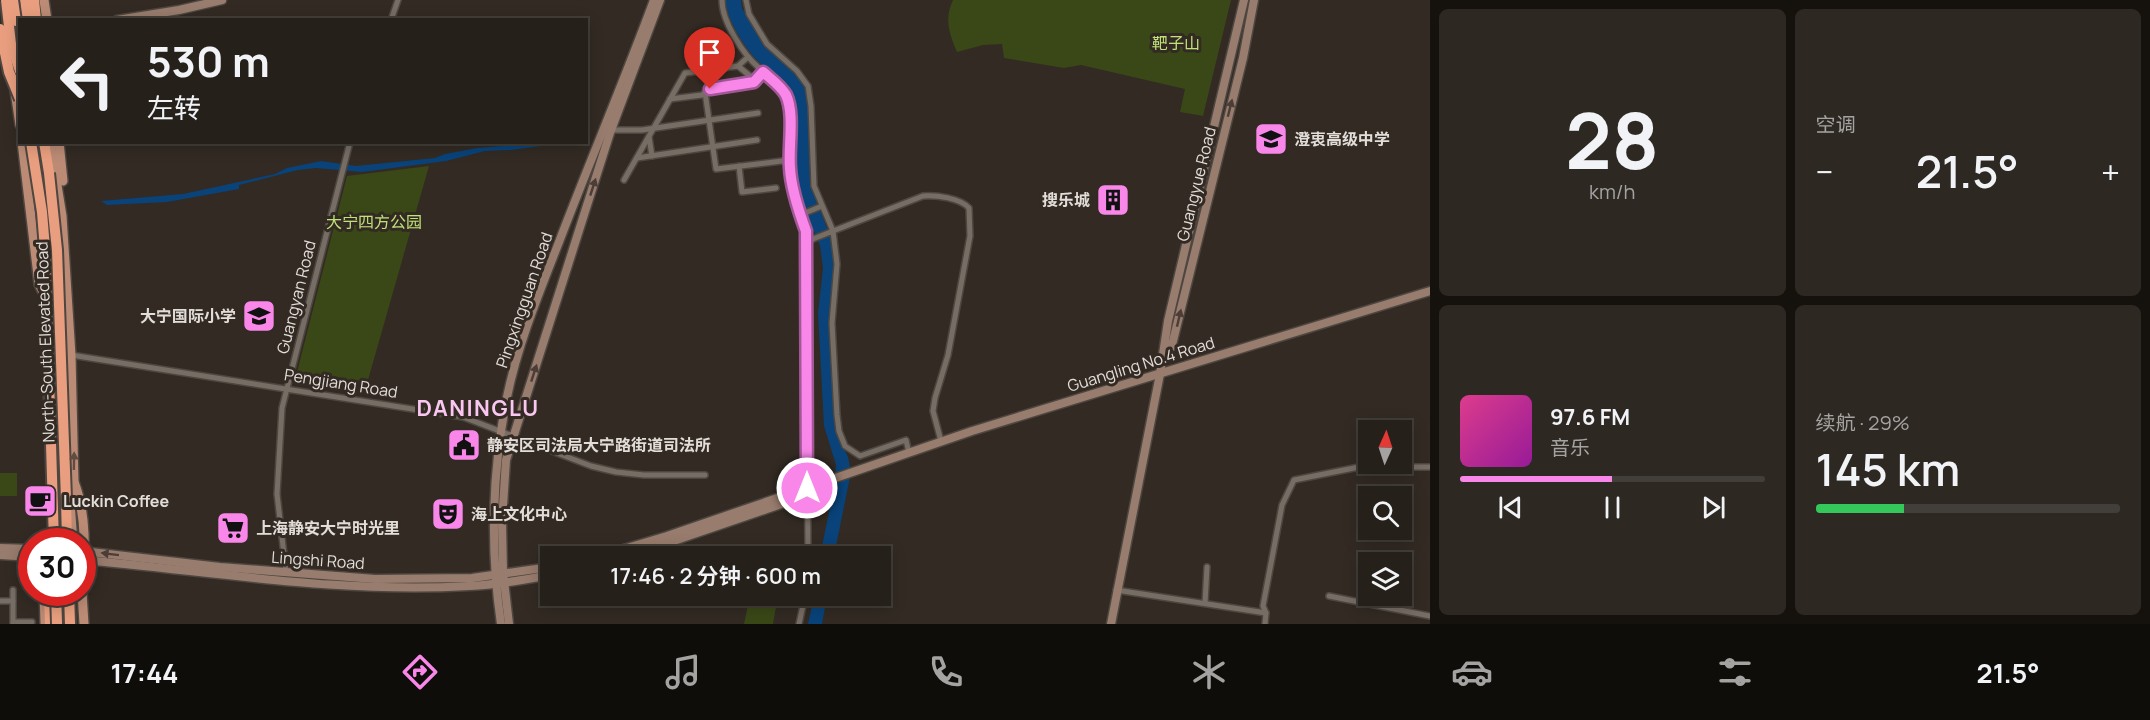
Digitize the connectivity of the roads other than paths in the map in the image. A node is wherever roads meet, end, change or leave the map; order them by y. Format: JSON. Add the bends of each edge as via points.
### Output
{"nodes":[{"id":1,"x":4,"y":0,"type":"edge"},
{"id":2,"x":12,"y":0,"type":"edge"},
{"id":3,"x":25,"y":0,"type":"edge"},
{"id":4,"x":32,"y":0,"type":"edge"},
{"id":5,"x":44,"y":0,"type":"edge"},
{"id":6,"x":222,"y":0,"type":"edge"},
{"id":7,"x":398,"y":0,"type":"edge"},
{"id":8,"x":654,"y":0,"type":"edge"},
{"id":9,"x":660,"y":0,"type":"edge"},
{"id":10,"x":722,"y":0,"type":"edge"},
{"id":11,"x":746,"y":0,"type":"edge"},
{"id":12,"x":1244,"y":0,"type":"edge"},
{"id":13,"x":1254,"y":0,"type":"edge"},
{"id":14,"x":27,"y":18,"type":"edge"},
{"id":15,"x":35,"y":18,"type":"edge"},
{"id":16,"x":47,"y":18,"type":"edge"},
{"id":17,"x":129,"y":18,"type":"edge"},
{"id":18,"x":392,"y":18,"type":"edge"},
{"id":19,"x":8,"y":34,"type":"edge"},
{"id":20,"x":18,"y":40,"type":"edge"},
{"id":21,"x":748,"y":57,"type":"junction"},
{"id":22,"x":18,"y":66,"type":"edge"},
{"id":23,"x":18,"y":66,"type":"edge"},
{"id":24,"x":738,"y":66,"type":"junction"},
{"id":25,"x":763,"y":72,"type":"junction"},
{"id":26,"x":756,"y":81,"type":"junction"},
{"id":27,"x":705,"y":92,"type":"junction"},
{"id":28,"x":18,"y":94,"type":"edge"},
{"id":29,"x":670,"y":99,"type":"junction"},
{"id":30,"x":18,"y":110,"type":"edge"},
{"id":31,"x":758,"y":113,"type":"dead end"},
{"id":32,"x":709,"y":120,"type":"junction"},
{"id":33,"x":653,"y":128,"type":"junction"},
{"id":34,"x":611,"y":130,"type":"junction"},
{"id":35,"x":649,"y":136,"type":"junction"},
{"id":36,"x":757,"y":140,"type":"dead end"},
{"id":37,"x":22,"y":144,"type":"edge"},
{"id":38,"x":30,"y":144,"type":"edge"},
{"id":39,"x":30,"y":144,"type":"edge"},
{"id":40,"x":47,"y":144,"type":"edge"},
{"id":41,"x":47,"y":144,"type":"edge"},
{"id":42,"x":60,"y":144,"type":"edge"},
{"id":43,"x":349,"y":144,"type":"edge"},
{"id":44,"x":712,"y":146,"type":"junction"},
{"id":45,"x":652,"y":156,"type":"junction"},
{"id":46,"x":637,"y":158,"type":"junction"},
{"id":47,"x":790,"y":160,"type":"junction"},
{"id":48,"x":739,"y":166,"type":"junction"},
{"id":49,"x":624,"y":180,"type":"dead end"},
{"id":50,"x":776,"y":188,"type":"dead end"},
{"id":51,"x":822,"y":206,"type":"junction"},
{"id":52,"x":62,"y":216,"type":"junction"},
{"id":53,"x":801,"y":216,"type":"junction"},
{"id":54,"x":832,"y":232,"type":"junction"},
{"id":55,"x":813,"y":239,"type":"dead end"},
{"id":56,"x":1430,"y":291,"type":"edge"},
{"id":57,"x":44,"y":294,"type":"junction"},
{"id":58,"x":71,"y":355,"type":"junction"},
{"id":59,"x":1160,"y":374,"type":"junction"},
{"id":60,"x":287,"y":388,"type":"junction"},
{"id":61,"x":502,"y":431,"type":"junction"},
{"id":62,"x":514,"y":437,"type":"junction"},
{"id":63,"x":941,"y":441,"type":"junction"},
{"id":64,"x":909,"y":453,"type":"junction"},
{"id":65,"x":1430,"y":467,"type":"edge"},
{"id":66,"x":705,"y":475,"type":"dead end"},
{"id":67,"x":74,"y":482,"type":"junction"},
{"id":68,"x":807,"y":488,"type":"junction"},
{"id":69,"x":52,"y":528,"type":"edge"},
{"id":70,"x":52,"y":528,"type":"edge"},
{"id":71,"x":67,"y":528,"type":"edge"},
{"id":72,"x":72,"y":528,"type":"edge"},
{"id":73,"x":82,"y":528,"type":"edge"},
{"id":74,"x":634,"y":546,"type":"edge"},
{"id":75,"x":659,"y":546,"type":"edge"},
{"id":76,"x":808,"y":546,"type":"edge"},
{"id":77,"x":0,"y":548,"type":"edge"},
{"id":78,"x":18,"y":549,"type":"edge"},
{"id":79,"x":0,"y":555,"type":"edge"},
{"id":80,"x":18,"y":556,"type":"edge"},
{"id":81,"x":96,"y":557,"type":"edge"},
{"id":82,"x":96,"y":558,"type":"edge"},
{"id":83,"x":1207,"y":567,"type":"dead end"},
{"id":84,"x":540,"y":569,"type":"edge"},
{"id":85,"x":286,"y":573,"type":"junction"},
{"id":86,"x":540,"y":576,"type":"edge"},
{"id":87,"x":499,"y":579,"type":"junction"},
{"id":88,"x":13,"y":590,"type":"dead end"},
{"id":89,"x":1116,"y":590,"type":"junction"},
{"id":90,"x":1329,"y":596,"type":"dead end"},
{"id":91,"x":0,"y":601,"type":"edge"},
{"id":92,"x":13,"y":601,"type":"junction"},
{"id":93,"x":1205,"y":603,"type":"junction"},
{"id":94,"x":44,"y":606,"type":"edge"},
{"id":95,"x":49,"y":606,"type":"edge"},
{"id":96,"x":56,"y":606,"type":"edge"},
{"id":97,"x":71,"y":606,"type":"edge"},
{"id":98,"x":74,"y":606,"type":"edge"},
{"id":99,"x":83,"y":606,"type":"edge"},
{"id":100,"x":802,"y":606,"type":"edge"},
{"id":101,"x":1266,"y":613,"type":"junction"},
{"id":102,"x":1430,"y":616,"type":"edge"},
{"id":103,"x":32,"y":622,"type":"dead end"},
{"id":104,"x":13,"y":623,"type":"edge"},
{"id":105,"x":45,"y":624,"type":"edge"},
{"id":106,"x":50,"y":624,"type":"edge"},
{"id":107,"x":57,"y":624,"type":"edge"},
{"id":108,"x":73,"y":624,"type":"edge"},
{"id":109,"x":84,"y":624,"type":"edge"},
{"id":110,"x":501,"y":624,"type":"edge"},
{"id":111,"x":509,"y":624,"type":"edge"},
{"id":112,"x":798,"y":624,"type":"edge"},
{"id":113,"x":1111,"y":624,"type":"edge"},
{"id":114,"x":1265,"y":624,"type":"edge"}],
"edges":[{"from":1,"to":19,"type":"main road"},
{"from":1,"to":22,"type":"highway","bridge":true},
{"from":2,"to":19,"type":"main road"},
{"from":2,"to":20,"type":"highway","bridge":true},
{"from":3,"to":14,"type":"highway"},
{"from":4,"to":15,"type":"highway"},
{"from":5,"to":16,"type":"main road"},
{"from":6,"to":17,"type":"main road"},
{"from":7,"to":18,"type":"street"},
{"from":8,"to":61,"type":"main road","name":"Pingxingguan Road","via":[[527,325]]},
{"from":9,"to":34,"type":"main road","name":"Pingxingguan Road"},
{"from":10,"to":21,"type":"street","via":[[725,16]]},
{"from":11,"to":51,"type":"street","via":[[748,14],[767,44],[808,86],[814,186]]},
{"from":12,"to":59,"type":"main road","name":"Guangyue Road","via":[[1168,321]]},
{"from":59,"to":13,"type":"main road","name":"Guangyue Road","one_way":true,"via":[[1173,340]]},
{"from":19,"to":23,"type":"main road"},
{"from":19,"to":28,"type":"highway","bridge":true,"via":[[9,72]]},
{"from":19,"to":30,"type":"main road"},
{"from":21,"to":24,"type":"street"},
{"from":21,"to":25,"type":"street"},
{"from":24,"to":26,"type":"street"},
{"from":24,"to":29,"type":"street","via":[[684,73]]},
{"from":25,"to":26,"type":"street"},
{"from":25,"to":47,"type":"street","via":[[788,100]]},
{"from":26,"to":27,"type":"street"},
{"from":27,"to":29,"type":"street"},
{"from":27,"to":32,"type":"street"},
{"from":29,"to":33,"type":"street"},
{"from":31,"to":32,"type":"street"},
{"from":32,"to":33,"type":"street"},
{"from":32,"to":44,"type":"street"},
{"from":33,"to":34,"type":"street"},
{"from":33,"to":35,"type":"street"},
{"from":62,"to":34,"type":"main road","name":"Pingxingguan Road","one_way":true},
{"from":35,"to":45,"type":"street"},
{"from":35,"to":46,"type":"street"},
{"from":36,"to":44,"type":"street"},
{"from":37,"to":57,"type":"main road","via":[[39,284]]},
{"from":38,"to":57,"type":"main road"},
{"from":39,"to":70,"type":"highway","name":"North-South Elevated Road","bridge":true,"via":[[45,249]]},
{"from":40,"to":71,"type":"highway","name":"North-South Elevated Road","bridge":true,"via":[[57,250]]},
{"from":41,"to":52,"type":"main road"},
{"from":42,"to":52,"type":"main road"},
{"from":43,"to":60,"type":"street","name":"Guangyan Road"},
{"from":44,"to":45,"type":"street"},
{"from":44,"to":48,"type":"street","via":[[716,169]]},
{"from":45,"to":46,"type":"street"},
{"from":46,"to":49,"type":"street"},
{"from":47,"to":48,"type":"street"},
{"from":47,"to":53,"type":"street"},
{"from":48,"to":50,"type":"street","via":[[742,192]]},
{"from":51,"to":53,"type":"street"},
{"from":51,"to":54,"type":"street"},
{"from":52,"to":58,"type":"main road"},
{"from":53,"to":68,"type":"street","via":[[806,231]]},
{"from":54,"to":55,"type":"street"},
{"from":54,"to":63,"type":"street","via":[[923,196],[969,208],[968,247],[948,355],[934,398],[933,411]]},
{"from":54,"to":64,"type":"street","via":[[837,264],[832,323],[839,431],[845,446],[860,456],[906,440]]},
{"from":56,"to":59,"type":"main road","name":"Guangling No.4 Road"},
{"from":57,"to":69,"type":"main road"},
{"from":58,"to":60,"type":"street","name":"Pengjiang Road"},
{"from":67,"to":58,"type":"main road","one_way":true},
{"from":59,"to":63,"type":"main road","name":"Guangling No.4 Road"},
{"from":59,"to":89,"type":"main road","name":"Guangyue Road"},
{"from":60,"to":61,"type":"street","name":"Pengjiang Road","via":[[454,415]]},
{"from":60,"to":85,"type":"street","name":"Guangyan Road","via":[[282,408],[277,494]]},
{"from":61,"to":62,"type":"street","name":"Pengjiang Road"},
{"from":61,"to":87,"type":"main road","name":"Pingxingguan Road","via":[[493,525]]},
{"from":62,"to":66,"type":"street","name":"Pengjiang Road","via":[[616,472]]},
{"from":62,"to":87,"type":"main road","name":"Pingxingguan Road","via":[[506,460]]},
{"from":63,"to":64,"type":"main road","name":"Guangling No.4 Road"},
{"from":64,"to":68,"type":"main road","name":"Guangling No.4 Road"},
{"from":65,"to":101,"type":"street","via":[[1359,467],[1294,480],[1282,505],[1263,606]]},
{"from":67,"to":72,"type":"main road","via":[[70,503]]},
{"from":67,"to":73,"type":"main road","via":[[81,500]]},
{"from":68,"to":74,"type":"main road"},
{"from":68,"to":75,"type":"main road","via":[[794,500]]},
{"from":68,"to":76,"type":"street"},
{"from":77,"to":78,"type":"main road"},
{"from":79,"to":80,"type":"main road"},
{"from":85,"to":81,"type":"main road","name":"Lingshi Road","one_way":true},
{"from":82,"to":87,"type":"main road","name":"Lingshi Road","via":[[235,576],[380,588],[422,588]]},
{"from":83,"to":93,"type":"street"},
{"from":84,"to":87,"type":"main road","name":"Lingshi Road"},
{"from":85,"to":87,"type":"main road","name":"Lingshi Road","via":[[375,579]]},
{"from":86,"to":87,"type":"main road","name":"Lingshi Road"},
{"from":87,"to":110,"type":"main road","name":"Pingxingguan Road"},
{"from":87,"to":111,"type":"main road","name":"Pingxingguan Road"},
{"from":88,"to":92,"type":"street"},
{"from":89,"to":93,"type":"street"},
{"from":89,"to":113,"type":"main road","name":"Guangyue Road"},
{"from":90,"to":102,"type":"street"},
{"from":91,"to":92,"type":"street"},
{"from":92,"to":104,"type":"street"},
{"from":93,"to":101,"type":"street"},
{"from":94,"to":105,"type":"main road"},
{"from":95,"to":106,"type":"highway"},
{"from":96,"to":107,"type":"highway","bridge":true},
{"from":97,"to":108,"type":"highway"},
{"from":98,"to":108,"type":"main road"},
{"from":99,"to":109,"type":"main road"},
{"from":100,"to":112,"type":"street"},
{"from":101,"to":114,"type":"street"},
{"from":103,"to":104,"type":"street"}]}
